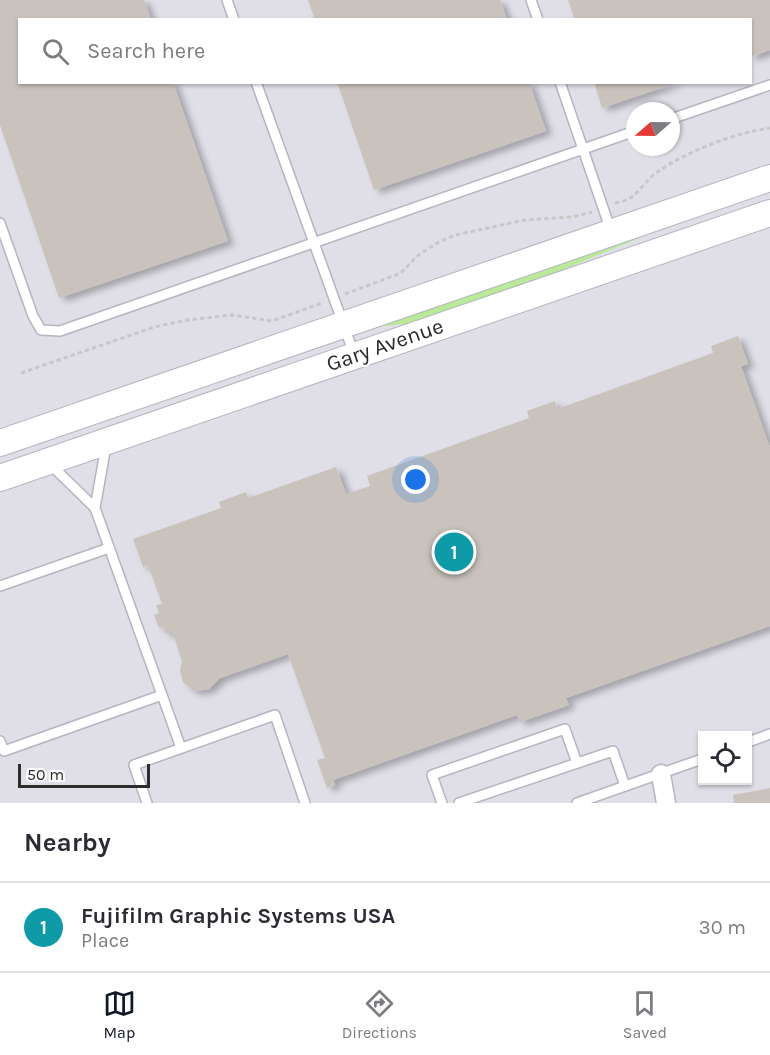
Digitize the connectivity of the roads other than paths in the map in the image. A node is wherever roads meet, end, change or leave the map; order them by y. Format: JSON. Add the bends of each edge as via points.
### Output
{"nodes":[{"id":1,"x":227,"y":0,"type":"edge"},
{"id":2,"x":531,"y":0,"type":"edge"},
{"id":3,"x":233,"y":18,"type":"edge"},
{"id":4,"x":537,"y":18,"type":"edge"},
{"id":5,"x":257,"y":84,"type":"edge"},
{"id":6,"x":561,"y":84,"type":"edge"},
{"id":7,"x":770,"y":85,"type":"edge"},
{"id":8,"x":680,"y":116,"type":"edge"},
{"id":9,"x":626,"y":134,"type":"edge"},
{"id":10,"x":583,"y":149,"type":"junction"},
{"id":11,"x":770,"y":178,"type":"edge"},
{"id":12,"x":770,"y":213,"type":"edge"},
{"id":13,"x":0,"y":223,"type":"edge"},
{"id":14,"x":611,"y":233,"type":"junction"},
{"id":15,"x":313,"y":243,"type":"junction"},
{"id":16,"x":343,"y":325,"type":"junction"},
{"id":17,"x":354,"y":356,"type":"junction"},
{"id":18,"x":107,"y":441,"type":"junction"},
{"id":19,"x":0,"y":443,"type":"edge"},
{"id":20,"x":47,"y":461,"type":"junction"},
{"id":21,"x":0,"y":478,"type":"edge"},
{"id":22,"x":95,"y":508,"type":"junction"},
{"id":23,"x":109,"y":548,"type":"junction"},
{"id":24,"x":0,"y":586,"type":"edge"},
{"id":25,"x":162,"y":695,"type":"junction"},
{"id":26,"x":770,"y":734,"type":"edge"},
{"id":27,"x":752,"y":740,"type":"edge"},
{"id":28,"x":0,"y":741,"type":"edge"},
{"id":29,"x":182,"y":748,"type":"junction"},
{"id":30,"x":2,"y":752,"type":"edge"},
{"id":31,"x":698,"y":760,"type":"edge"},
{"id":32,"x":577,"y":763,"type":"junction"},
{"id":33,"x":661,"y":774,"type":"junction"},
{"id":34,"x":625,"y":786,"type":"junction"},
{"id":35,"x":147,"y":803,"type":"edge"},
{"id":36,"x":305,"y":803,"type":"edge"},
{"id":37,"x":442,"y":803,"type":"edge"},
{"id":38,"x":459,"y":803,"type":"edge"},
{"id":39,"x":577,"y":803,"type":"edge"},
{"id":40,"x":666,"y":803,"type":"edge"}],
"edges":[{"from":1,"to":3,"type":"lane"},
{"from":2,"to":4,"type":"lane"},
{"from":5,"to":15,"type":"lane"},
{"from":6,"to":10,"type":"lane"},
{"from":7,"to":8,"type":"lane"},
{"from":9,"to":10,"type":"lane"},
{"from":10,"to":14,"type":"lane"},
{"from":10,"to":15,"type":"lane"},
{"from":11,"to":14,"type":"main road","name":"Gary Avenue"},
{"from":12,"to":17,"type":"main road","name":"Gary Avenue"},
{"from":13,"to":15,"type":"lane","via":[[33,316],[41,330],[60,332]]},
{"from":14,"to":16,"type":"main road","name":"Gary Avenue"},
{"from":15,"to":16,"type":"lane"},
{"from":16,"to":17,"type":"lane"},
{"from":16,"to":19,"type":"main road","name":"Gary Avenue"},
{"from":17,"to":18,"type":"main road","name":"Gary Avenue"},
{"from":18,"to":20,"type":"main road","name":"Gary Avenue"},
{"from":18,"to":22,"type":"lane"},
{"from":20,"to":21,"type":"main road","name":"Gary Avenue"},
{"from":20,"to":22,"type":"lane"},
{"from":22,"to":23,"type":"lane"},
{"from":23,"to":24,"type":"lane"},
{"from":23,"to":25,"type":"lane"},
{"from":25,"to":29,"type":"lane"},
{"from":25,"to":30,"type":"lane"},
{"from":26,"to":27,"type":"lane"},
{"from":28,"to":30,"type":"lane"},
{"from":29,"to":35,"type":"lane","via":[[134,765]]},
{"from":29,"to":36,"type":"lane","via":[[275,715]]},
{"from":31,"to":33,"type":"lane"},
{"from":32,"to":34,"type":"lane","via":[[613,751]]},
{"from":32,"to":37,"type":"lane","via":[[565,729],[432,775]]},
{"from":32,"to":38,"type":"lane"},
{"from":33,"to":34,"type":"lane"},
{"from":33,"to":40,"type":"street"},
{"from":34,"to":39,"type":"lane"}]}
